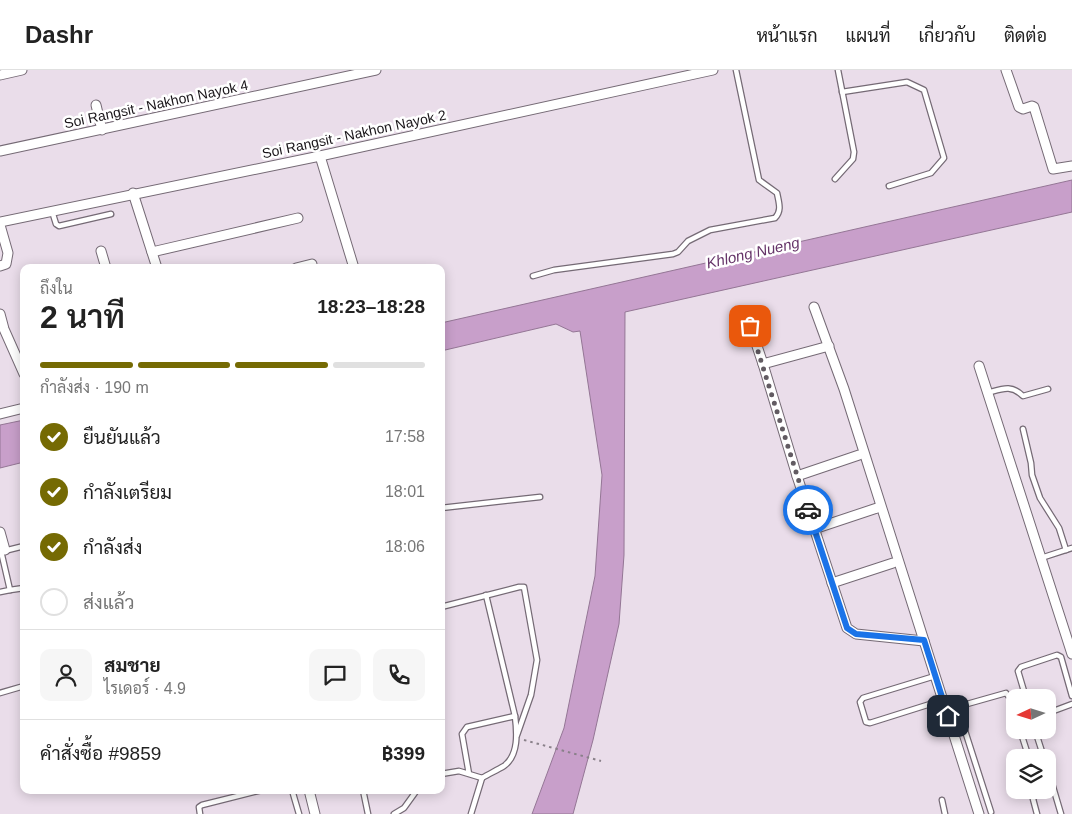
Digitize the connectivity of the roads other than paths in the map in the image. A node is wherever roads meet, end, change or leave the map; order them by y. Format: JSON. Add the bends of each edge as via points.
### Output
{"nodes":[{"id":1,"x":22,"y":70,"type":"edge"},
{"id":2,"x":376,"y":70,"type":"edge"},
{"id":3,"x":713,"y":70,"type":"edge"},
{"id":4,"x":736,"y":70,"type":"edge"},
{"id":5,"x":838,"y":70,"type":"edge"},
{"id":6,"x":1006,"y":70,"type":"edge"},
{"id":7,"x":0,"y":74,"type":"edge"},
{"id":8,"x":842,"y":92,"type":"junction"},
{"id":9,"x":96,"y":105,"type":"dead end"},
{"id":10,"x":102,"y":130,"type":"junction"},
{"id":11,"x":0,"y":151,"type":"edge"},
{"id":12,"x":320,"y":156,"type":"junction"},
{"id":13,"x":1072,"y":166,"type":"edge"},
{"id":14,"x":835,"y":179,"type":"dead end"},
{"id":15,"x":889,"y":186,"type":"dead end"},
{"id":16,"x":133,"y":193,"type":"junction"},
{"id":17,"x":52,"y":211,"type":"junction"},
{"id":18,"x":111,"y":214,"type":"dead end"},
{"id":19,"x":298,"y":218,"type":"dead end"},
{"id":20,"x":0,"y":224,"type":"edge"},
{"id":21,"x":101,"y":251,"type":"dead end"},
{"id":22,"x":152,"y":252,"type":"junction"},
{"id":23,"x":105,"y":264,"type":"edge"},
{"id":24,"x":156,"y":264,"type":"edge"},
{"id":25,"x":353,"y":264,"type":"edge"},
{"id":26,"x":0,"y":266,"type":"edge"},
{"id":27,"x":533,"y":276,"type":"dead end"},
{"id":28,"x":814,"y":307,"type":"dead end"},
{"id":29,"x":0,"y":314,"type":"edge"},
{"id":30,"x":750,"y":326,"type":"dead end"},
{"id":31,"x":829,"y":346,"type":"junction"},
{"id":32,"x":20,"y":364,"type":"edge"},
{"id":33,"x":763,"y":364,"type":"junction"},
{"id":34,"x":979,"y":366,"type":"dead end"},
{"id":35,"x":1048,"y":389,"type":"dead end"},
{"id":36,"x":987,"y":393,"type":"junction"},
{"id":37,"x":20,"y":409,"type":"edge"},
{"id":38,"x":0,"y":414,"type":"edge"},
{"id":39,"x":1023,"y":430,"type":"dead end"},
{"id":40,"x":859,"y":454,"type":"dead end"},
{"id":41,"x":797,"y":476,"type":"junction"},
{"id":42,"x":540,"y":497,"type":"dead end"},
{"id":43,"x":445,"y":508,"type":"edge"},
{"id":44,"x":877,"y":508,"type":"dead end"},
{"id":45,"x":814,"y":529,"type":"junction"},
{"id":46,"x":0,"y":532,"type":"edge"},
{"id":47,"x":20,"y":547,"type":"edge"},
{"id":48,"x":1072,"y":548,"type":"edge"},
{"id":49,"x":1066,"y":550,"type":"junction"},
{"id":50,"x":2,"y":551,"type":"edge"},
{"id":51,"x":1041,"y":558,"type":"junction"},
{"id":52,"x":893,"y":563,"type":"dead end"},
{"id":53,"x":832,"y":583,"type":"junction"},
{"id":54,"x":20,"y":589,"type":"edge"},
{"id":55,"x":10,"y":590,"type":"junction"},
{"id":56,"x":0,"y":592,"type":"edge"},
{"id":57,"x":486,"y":595,"type":"junction"},
{"id":58,"x":445,"y":606,"type":"edge"},
{"id":59,"x":924,"y":640,"type":"junction"},
{"id":60,"x":1072,"y":654,"type":"edge"},
{"id":61,"x":936,"y":676,"type":"junction"},
{"id":62,"x":20,"y":687,"type":"edge"},
{"id":63,"x":1023,"y":689,"type":"edge"},
{"id":64,"x":0,"y":693,"type":"edge"},
{"id":65,"x":1006,"y":693,"type":"edge"},
{"id":66,"x":1072,"y":696,"type":"edge"},
{"id":67,"x":943,"y":700,"type":"junction"},
{"id":68,"x":1072,"y":704,"type":"edge"},
{"id":69,"x":1056,"y":710,"type":"edge"},
{"id":70,"x":515,"y":716,"type":"junction"},
{"id":71,"x":517,"y":736,"type":"junction"},
{"id":72,"x":445,"y":773,"type":"edge"},
{"id":73,"x":469,"y":774,"type":"junction"},
{"id":74,"x":482,"y":778,"type":"junction"},
{"id":75,"x":246,"y":794,"type":"edge"},
{"id":76,"x":293,"y":794,"type":"edge"},
{"id":77,"x":310,"y":794,"type":"edge"},
{"id":78,"x":364,"y":794,"type":"edge"},
{"id":79,"x":414,"y":794,"type":"edge"},
{"id":80,"x":1056,"y":797,"type":"edge"},
{"id":81,"x":1033,"y":799,"type":"edge"},
{"id":82,"x":942,"y":800,"type":"dead end"},
{"id":83,"x":991,"y":812,"type":"dead end"},
{"id":84,"x":200,"y":814,"type":"edge"},
{"id":85,"x":298,"y":814,"type":"edge"},
{"id":86,"x":315,"y":814,"type":"edge"},
{"id":87,"x":368,"y":814,"type":"edge"},
{"id":88,"x":394,"y":814,"type":"edge"},
{"id":89,"x":471,"y":814,"type":"edge"},
{"id":90,"x":945,"y":814,"type":"edge"},
{"id":91,"x":979,"y":814,"type":"edge"},
{"id":92,"x":1037,"y":814,"type":"edge"},
{"id":93,"x":1061,"y":814,"type":"edge"}],
"edges":[{"from":1,"to":7,"type":"street"},
{"from":2,"to":10,"type":"street","name":"Soi Rangsit - Nakhon Nayok 4"},
{"from":3,"to":12,"type":"street","name":"Soi Rangsit - Nakhon Nayok 2"},
{"from":4,"to":27,"type":"lane","via":[[760,180],[777,193],[778,215],[710,230],[688,241],[673,254],[554,270]]},
{"from":5,"to":8,"type":"lane"},
{"from":6,"to":13,"type":"street","via":[[1019,107],[1034,106],[1053,169]]},
{"from":8,"to":14,"type":"lane","via":[[854,152],[853,159]]},
{"from":8,"to":15,"type":"lane","via":[[907,82],[924,90],[944,158],[931,173]]},
{"from":9,"to":10,"type":"street"},
{"from":10,"to":11,"type":"street","name":"Soi Rangsit - Nakhon Nayok 4"},
{"from":12,"to":16,"type":"street","name":"Soi Rangsit - Nakhon Nayok 2"},
{"from":12,"to":25,"type":"street"},
{"from":16,"to":17,"type":"street","name":"Soi Rangsit - Nakhon Nayok 2"},
{"from":16,"to":22,"type":"street"},
{"from":17,"to":18,"type":"lane","via":[[59,226]]},
{"from":17,"to":20,"type":"street","name":"Soi Rangsit - Nakhon Nayok 2"},
{"from":19,"to":22,"type":"street"},
{"from":20,"to":26,"type":"street","via":[[8,253],[6,264]]},
{"from":21,"to":23,"type":"street"},
{"from":22,"to":24,"type":"street"},
{"from":28,"to":31,"type":"street"},
{"from":29,"to":32,"type":"street"},
{"from":30,"to":33,"type":"street"},
{"from":31,"to":33,"type":"street"},
{"from":31,"to":59,"type":"street"},
{"from":33,"to":41,"type":"street"},
{"from":34,"to":36,"type":"street"},
{"from":35,"to":36,"type":"lane","via":[[1023,396],[1008,388]]},
{"from":36,"to":51,"type":"street"},
{"from":37,"to":38,"type":"street"},
{"from":39,"to":49,"type":"lane","via":[[1040,498],[1059,528]]},
{"from":40,"to":41,"type":"street"},
{"from":41,"to":45,"type":"street"},
{"from":42,"to":43,"type":"lane"},
{"from":44,"to":45,"type":"street"},
{"from":45,"to":53,"type":"street"},
{"from":46,"to":50,"type":"street"},
{"from":47,"to":50,"type":"lane"},
{"from":48,"to":49,"type":"lane"},
{"from":49,"to":51,"type":"lane"},
{"from":50,"to":55,"type":"lane"},
{"from":51,"to":60,"type":"street"},
{"from":52,"to":53,"type":"street"},
{"from":53,"to":59,"type":"street","via":[[851,632]]},
{"from":54,"to":55,"type":"lane"},
{"from":55,"to":56,"type":"lane"},
{"from":57,"to":58,"type":"lane"},
{"from":57,"to":70,"type":"lane"},
{"from":57,"to":71,"type":"lane","via":[[522,586],[526,592],[536,660],[530,695]]},
{"from":59,"to":61,"type":"street"},
{"from":61,"to":67,"type":"street"},
{"from":61,"to":67,"type":"lane","via":[[863,698],[860,702],[866,722],[870,723]]},
{"from":62,"to":64,"type":"lane"},
{"from":63,"to":66,"type":"lane","via":[[1018,671],[1021,667],[1057,655],[1061,657]]},
{"from":65,"to":83,"type":"lane","via":[[958,709]]},
{"from":67,"to":91,"type":"street"},
{"from":68,"to":69,"type":"lane"},
{"from":70,"to":71,"type":"lane"},
{"from":70,"to":73,"type":"lane","via":[[463,730]]},
{"from":71,"to":74,"type":"lane","via":[[505,765]]},
{"from":72,"to":73,"type":"lane","via":[[459,771]]},
{"from":73,"to":74,"type":"lane"},
{"from":74,"to":89,"type":"lane"},
{"from":75,"to":84,"type":"lane","via":[[202,805]]},
{"from":76,"to":85,"type":"lane"},
{"from":77,"to":86,"type":"street"},
{"from":78,"to":87,"type":"lane"},
{"from":79,"to":88,"type":"lane","via":[[404,808]]},
{"from":80,"to":93,"type":"lane"},
{"from":81,"to":92,"type":"lane"},
{"from":82,"to":90,"type":"lane"}]}
